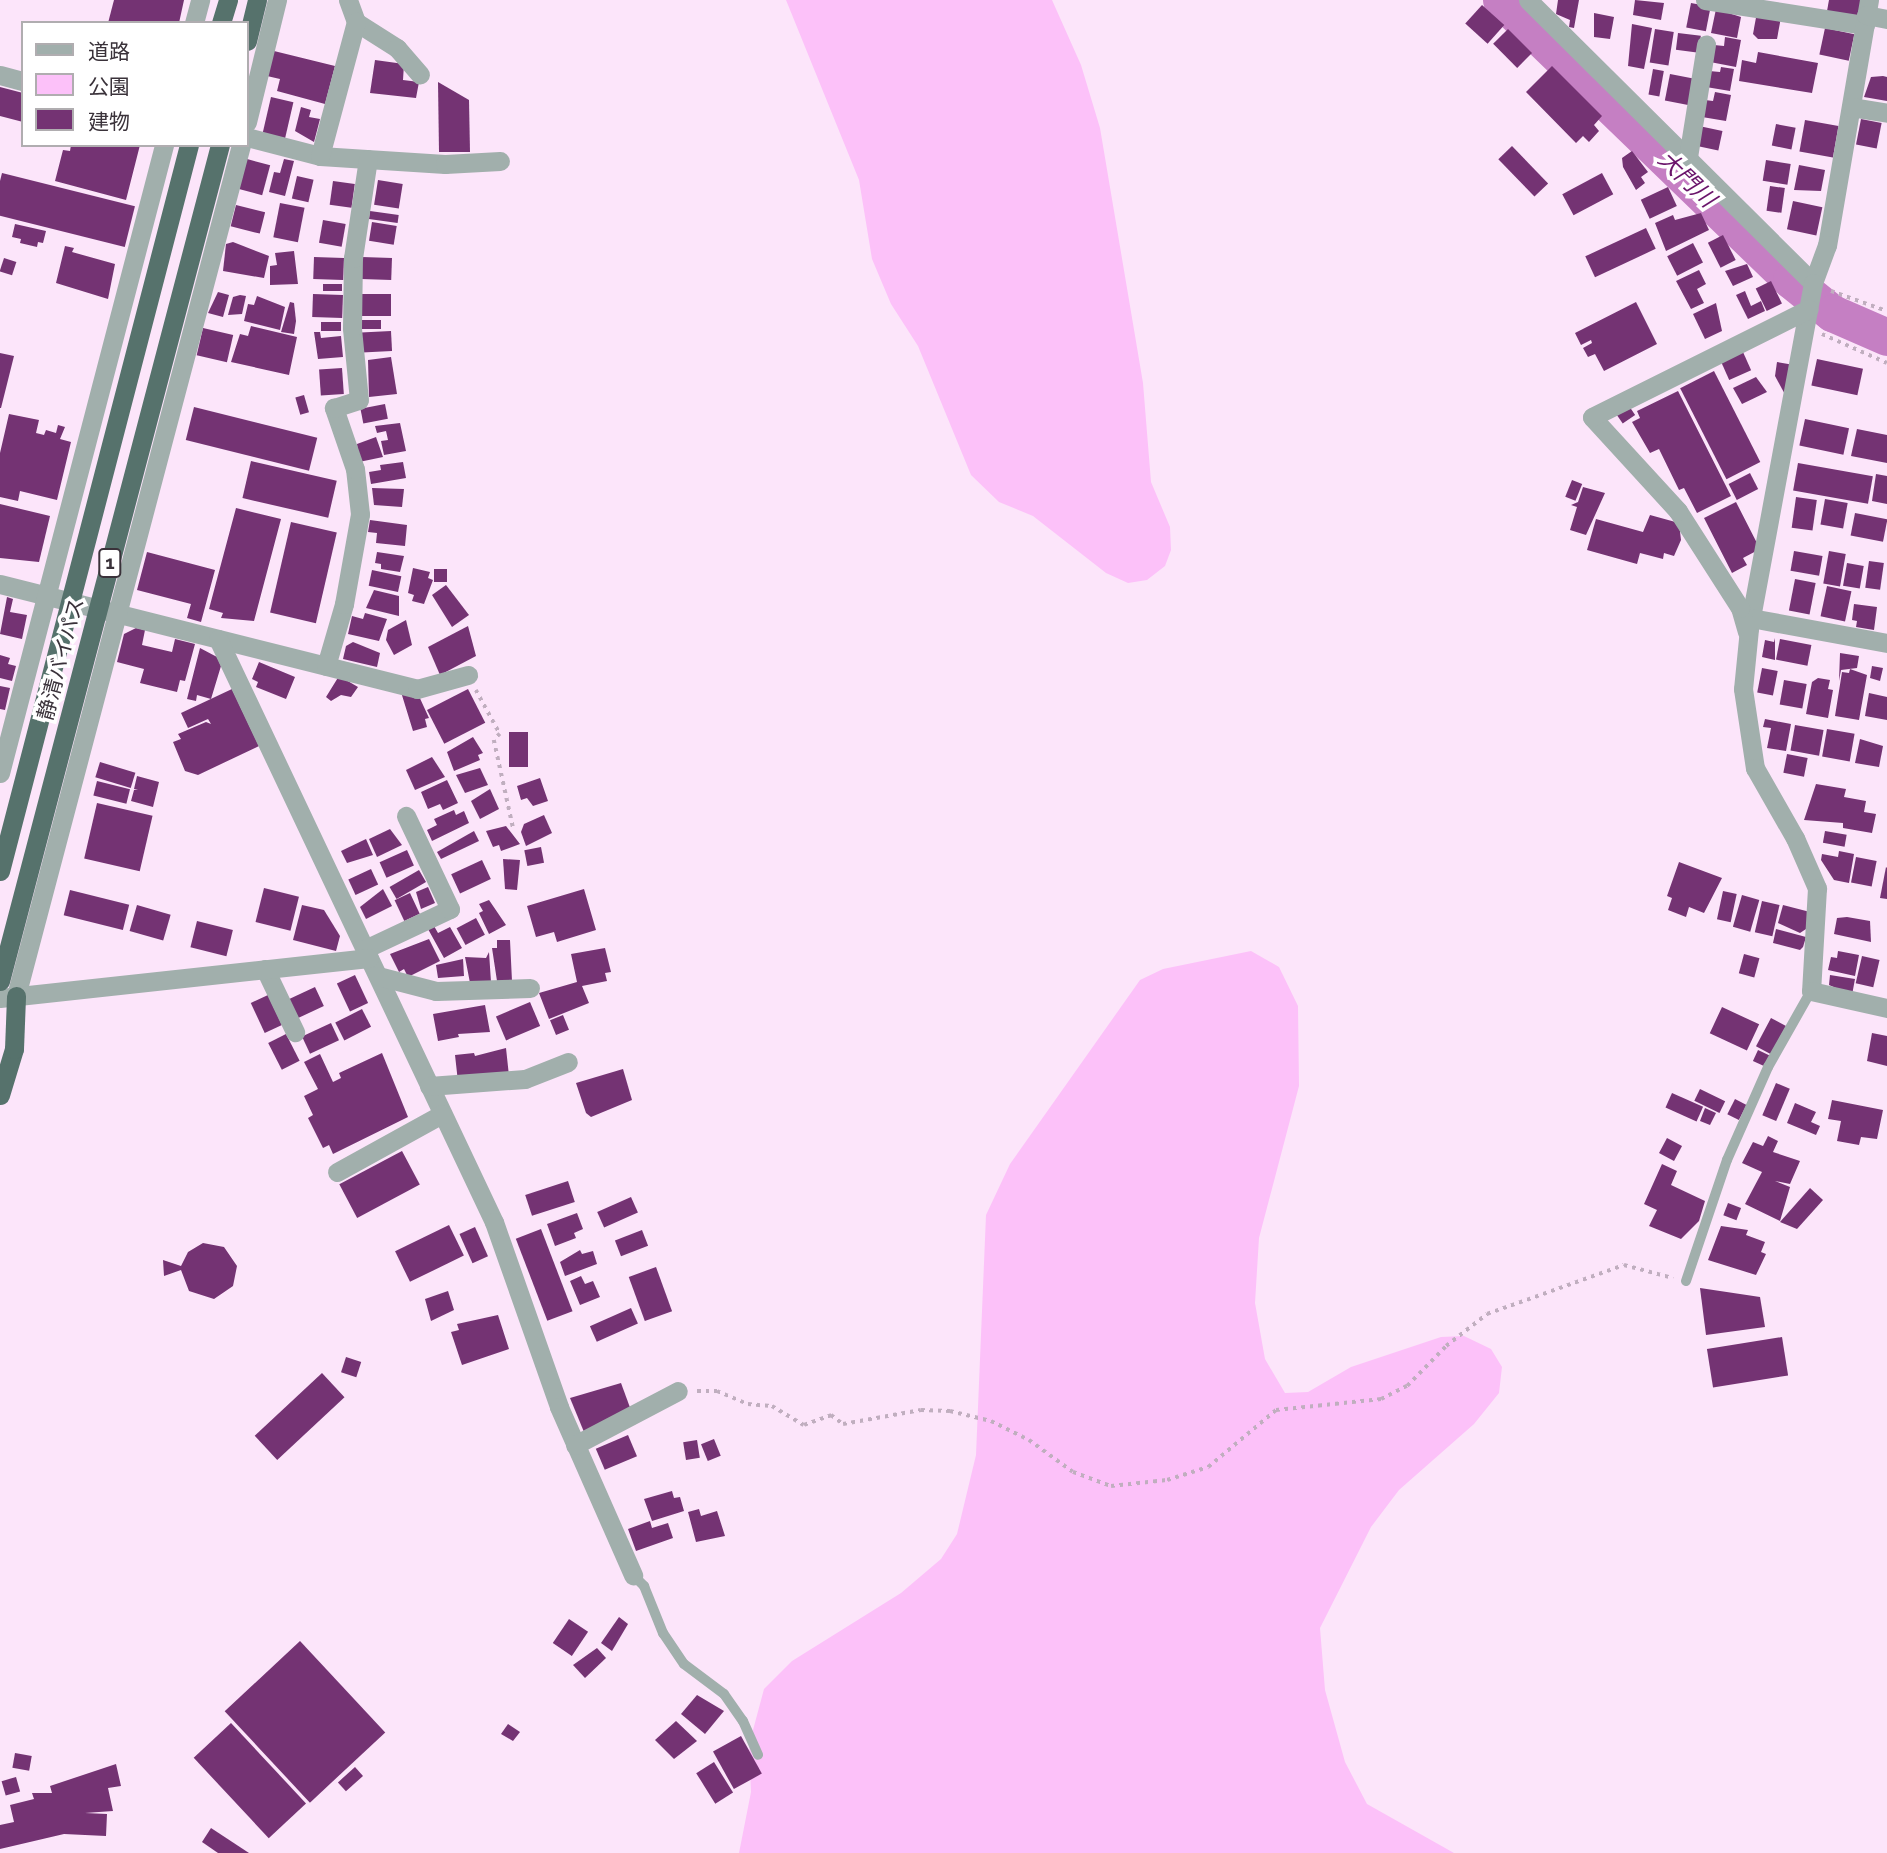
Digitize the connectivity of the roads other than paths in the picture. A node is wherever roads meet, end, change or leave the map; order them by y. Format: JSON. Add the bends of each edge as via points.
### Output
{"nodes":[{"id":1,"x":200,"y":0,"type":"edge"},
{"id":2,"x":228,"y":0,"type":"edge"},
{"id":3,"x":257,"y":0,"type":"edge"},
{"id":4,"x":277,"y":0,"type":"edge"},
{"id":5,"x":348,"y":0,"type":"edge"},
{"id":6,"x":1528,"y":0,"type":"edge"},
{"id":7,"x":1705,"y":0,"type":"edge"},
{"id":8,"x":1867,"y":14,"type":"edge"},
{"id":9,"x":1887,"y":19,"type":"edge"},
{"id":10,"x":195,"y":21,"type":"edge"},
{"id":11,"x":222,"y":21,"type":"edge"},
{"id":12,"x":356,"y":22,"type":"junction"},
{"id":13,"x":248,"y":37,"type":"edge"},
{"id":14,"x":1706,"y":44,"type":"dead end"},
{"id":15,"x":420,"y":74,"type":"dead end"},
{"id":16,"x":0,"y":75,"type":"edge"},
{"id":17,"x":21,"y":80,"type":"edge"},
{"id":18,"x":1851,"y":107,"type":"junction"},
{"id":19,"x":1887,"y":113,"type":"edge"},
{"id":20,"x":248,"y":117,"type":"edge"},
{"id":21,"x":248,"y":137,"type":"edge"},
{"id":22,"x":163,"y":147,"type":"edge"},
{"id":23,"x":187,"y":147,"type":"edge"},
{"id":24,"x":219,"y":147,"type":"edge"},
{"id":25,"x":240,"y":147,"type":"edge"},
{"id":26,"x":320,"y":156,"type":"junction"},
{"id":27,"x":1688,"y":157,"type":"junction"},
{"id":28,"x":368,"y":159,"type":"junction"},
{"id":29,"x":500,"y":161,"type":"dead end"},
{"id":30,"x":1813,"y":283,"type":"junction"},
{"id":31,"x":1808,"y":318,"type":"junction"},
{"id":32,"x":0,"y":584,"type":"edge"},
{"id":33,"x":45,"y":596,"type":"junction"},
{"id":34,"x":120,"y":614,"type":"junction"},
{"id":35,"x":1752,"y":618,"type":"junction"},
{"id":36,"x":218,"y":639,"type":"junction"},
{"id":37,"x":1748,"y":641,"type":"junction"},
{"id":38,"x":1887,"y":643,"type":"edge"},
{"id":39,"x":326,"y":666,"type":"junction"},
{"id":40,"x":468,"y":675,"type":"road end"},
{"id":41,"x":0,"y":774,"type":"edge"},
{"id":42,"x":406,"y":816,"type":"dead end"},
{"id":43,"x":0,"y":871,"type":"edge"},
{"id":44,"x":367,"y":953,"type":"junction"},
{"id":45,"x":265,"y":969,"type":"junction"},
{"id":46,"x":378,"y":976,"type":"junction"},
{"id":47,"x":0,"y":981,"type":"edge"},
{"id":48,"x":530,"y":988,"type":"dead end"},
{"id":49,"x":1811,"y":991,"type":"junction"},
{"id":50,"x":8,"y":997,"type":"edge"},
{"id":51,"x":1887,"y":1008,"type":"edge"},
{"id":52,"x":295,"y":1032,"type":"dead end"},
{"id":53,"x":568,"y":1062,"type":"dead end"},
{"id":54,"x":429,"y":1087,"type":"junction"},
{"id":55,"x":0,"y":1096,"type":"edge"},
{"id":56,"x":442,"y":1114,"type":"junction"},
{"id":57,"x":337,"y":1172,"type":"dead end"},
{"id":58,"x":1686,"y":1281,"type":"road end"},
{"id":59,"x":678,"y":1391,"type":"road end"},
{"id":60,"x":575,"y":1445,"type":"junction"},
{"id":61,"x":633,"y":1575,"type":"joint"},
{"id":62,"x":758,"y":1755,"type":"dead end"}],
"edges":[{"from":1,"to":10,"type":"street"},
{"from":2,"to":11,"type":"highway"},
{"from":3,"to":13,"type":"highway"},
{"from":4,"to":20,"type":"street"},
{"from":5,"to":12,"type":"street"},
{"from":6,"to":27,"type":"street"},
{"from":7,"to":8,"type":"street"},
{"from":8,"to":9,"type":"street"},
{"from":8,"to":18,"type":"street"},
{"from":12,"to":15,"type":"street","via":[[397,48]]},
{"from":12,"to":26,"type":"street"},
{"from":14,"to":27,"type":"street"},
{"from":16,"to":17,"type":"street"},
{"from":18,"to":19,"type":"street"},
{"from":18,"to":30,"type":"street","via":[[1827,245]]},
{"from":21,"to":26,"type":"street"},
{"from":22,"to":33,"type":"street"},
{"from":23,"to":43,"type":"highway","name":"静清バイパス","number":"1"},
{"from":24,"to":47,"type":"highway","name":"静清バイパス","number":"1"},
{"from":25,"to":34,"type":"street"},
{"from":26,"to":28,"type":"street"},
{"from":27,"to":30,"type":"street"},
{"from":28,"to":29,"type":"street","via":[[445,164]]},
{"from":28,"to":39,"type":"street","via":[[353,258],[352,328],[359,400],[334,408],[355,469],[360,514],[344,604]]},
{"from":30,"to":31,"type":"street"},
{"from":31,"to":35,"type":"street"},
{"from":31,"to":37,"type":"street","via":[[1592,417],[1678,512],[1740,608]]},
{"from":32,"to":33,"type":"street"},
{"from":33,"to":34,"type":"street"},
{"from":33,"to":41,"type":"street"},
{"from":34,"to":36,"type":"street"},
{"from":34,"to":50,"type":"street"},
{"from":35,"to":37,"type":"street"},
{"from":35,"to":38,"type":"street"},
{"from":36,"to":39,"type":"street"},
{"from":36,"to":44,"type":"street"},
{"from":37,"to":49,"type":"street","via":[[1743,690],[1755,768],[1817,888]]},
{"from":39,"to":40,"type":"street","via":[[417,689]]},
{"from":42,"to":44,"type":"street","via":[[450,909]]},
{"from":44,"to":45,"type":"street"},
{"from":44,"to":46,"type":"street"},
{"from":45,"to":50,"type":"street"},
{"from":45,"to":52,"type":"street"},
{"from":46,"to":48,"type":"street","via":[[436,991]]},
{"from":46,"to":54,"type":"street"},
{"from":49,"to":51,"type":"street"},
{"from":49,"to":58,"type":"lane","via":[[1768,1067],[1727,1160]]},
{"from":50,"to":55,"type":"highway","via":[[14,1049]]},
{"from":53,"to":54,"type":"street","via":[[524,1079]]},
{"from":54,"to":56,"type":"street"},
{"from":56,"to":57,"type":"street"},
{"from":56,"to":60,"type":"street","via":[[494,1222]]},
{"from":59,"to":60,"type":"street"},
{"from":60,"to":61,"type":"street"},
{"from":61,"to":62,"type":"lane","via":[[644,1586],[677,1654],[724,1694]]}]}
